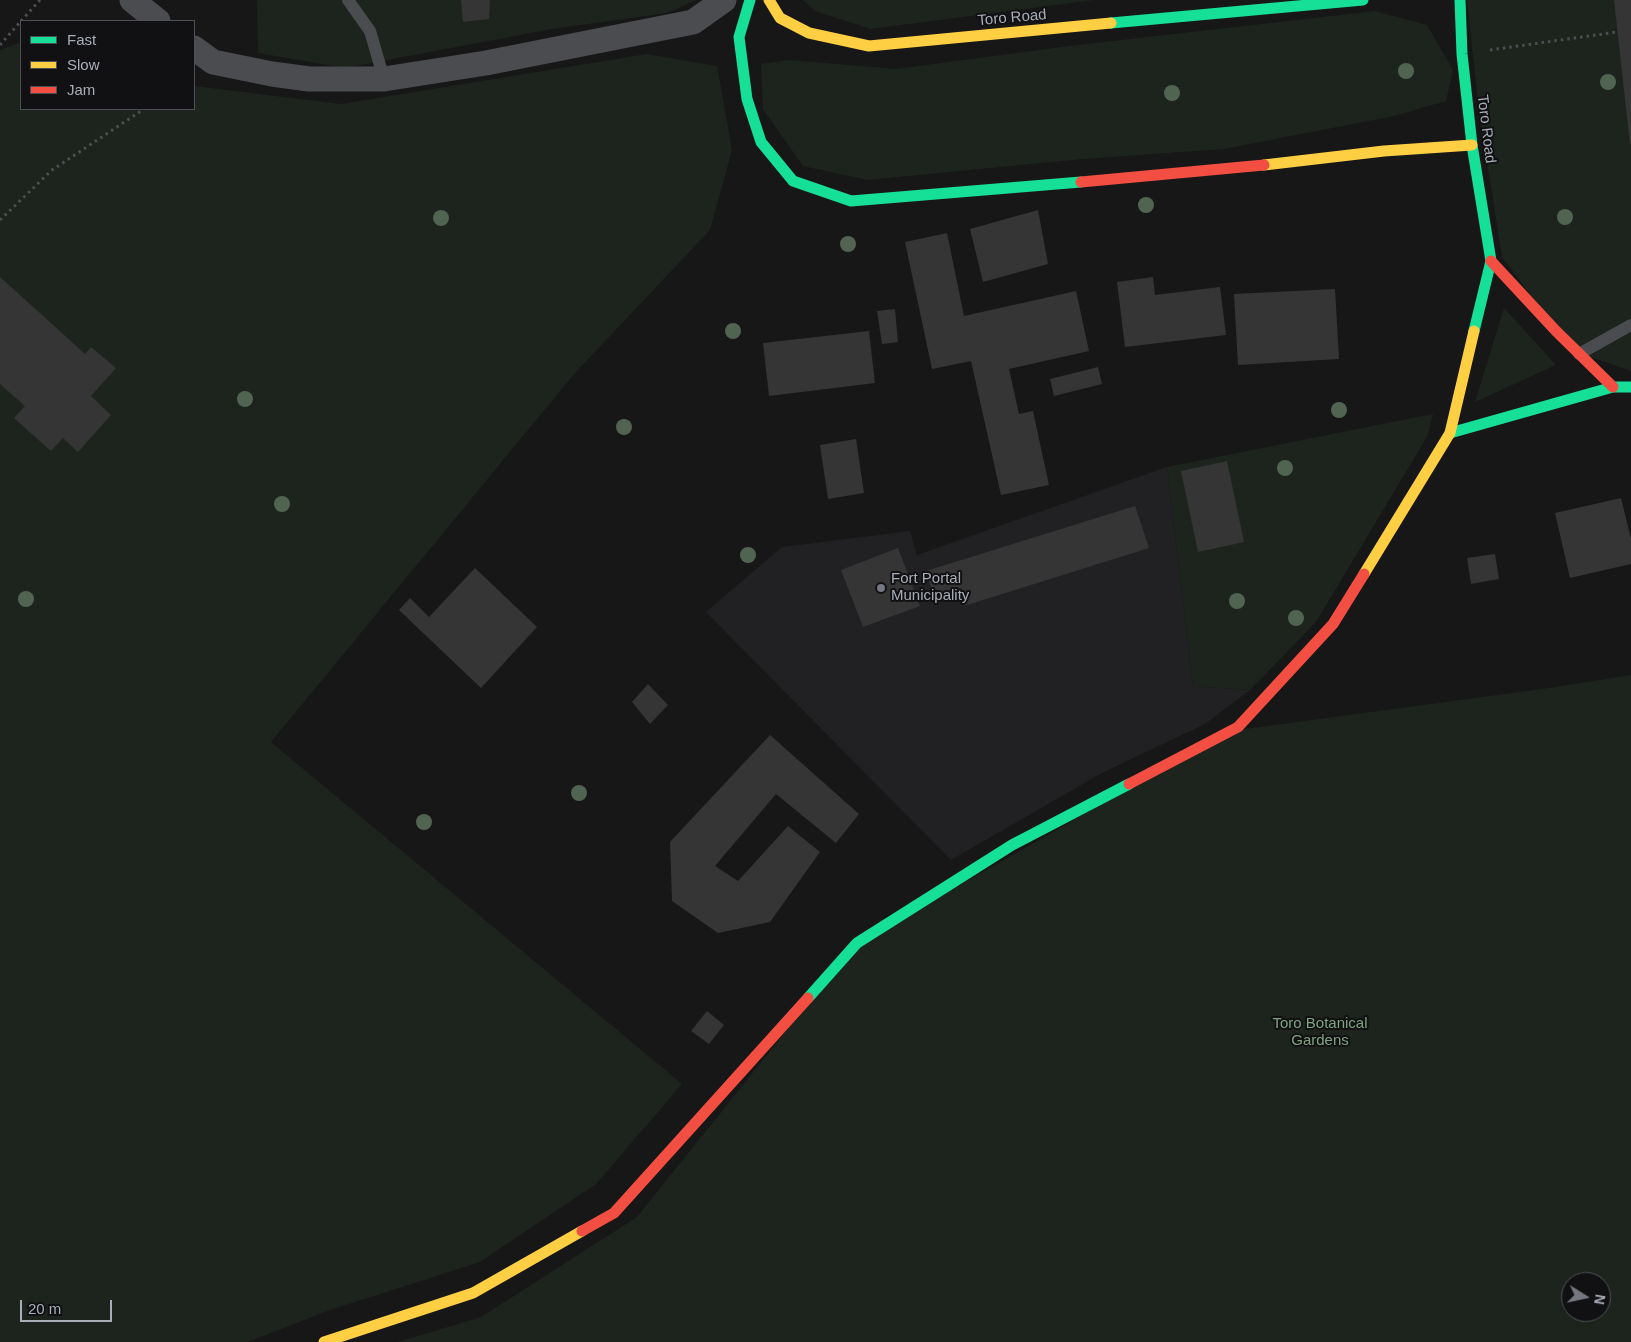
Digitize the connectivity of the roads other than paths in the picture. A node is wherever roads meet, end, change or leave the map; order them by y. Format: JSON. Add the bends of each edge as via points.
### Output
{"nodes":[{"id":1,"x":132,"y":0,"type":"edge"},
{"id":2,"x":348,"y":0,"type":"edge"},
{"id":3,"x":724,"y":0,"type":"edge"},
{"id":4,"x":750,"y":0,"type":"edge"},
{"id":5,"x":769,"y":0,"type":"edge"},
{"id":6,"x":1363,"y":0,"type":"edge"},
{"id":7,"x":1460,"y":0,"type":"edge"},
{"id":8,"x":157,"y":20,"type":"edge"},
{"id":9,"x":195,"y":49,"type":"edge"},
{"id":10,"x":384,"y":79,"type":"junction"},
{"id":11,"x":1472,"y":145,"type":"junction"},
{"id":12,"x":1491,"y":261,"type":"junction"},
{"id":13,"x":1631,"y":325,"type":"edge"},
{"id":14,"x":1579,"y":354,"type":"junction"},
{"id":15,"x":1631,"y":386,"type":"edge"},
{"id":16,"x":1613,"y":387,"type":"junction"},
{"id":17,"x":1450,"y":433,"type":"junction"},
{"id":18,"x":324,"y":1342,"type":"edge"}],
"edges":[{"from":1,"to":8,"type":"street"},
{"from":2,"to":10,"type":"lane","via":[[370,32]]},
{"from":3,"to":10,"type":"street","via":[[693,22],[486,63]]},
{"from":4,"to":11,"type":"main road","via":[[739,37],[747,99],[761,142],[793,181],[851,201],[1207,172],[1384,151]]},
{"from":5,"to":6,"type":"main road","name":"Toro Road","via":[[780,18],[809,33],[869,46]]},
{"from":7,"to":11,"type":"main road","name":"Toro Road"},
{"from":9,"to":10,"type":"street","via":[[213,62],[272,74],[309,79]]},
{"from":11,"to":12,"type":"main road","name":"Toro Road"},
{"from":12,"to":14,"type":"main road"},
{"from":12,"to":17,"type":"main road"},
{"from":13,"to":14,"type":"lane"},
{"from":14,"to":16,"type":"main road"},
{"from":15,"to":16,"type":"main road"},
{"from":16,"to":17,"type":"main road"},
{"from":17,"to":18,"type":"main road","via":[[1333,624],[1238,727],[1012,845],[857,943],[614,1213],[473,1293]]}]}
